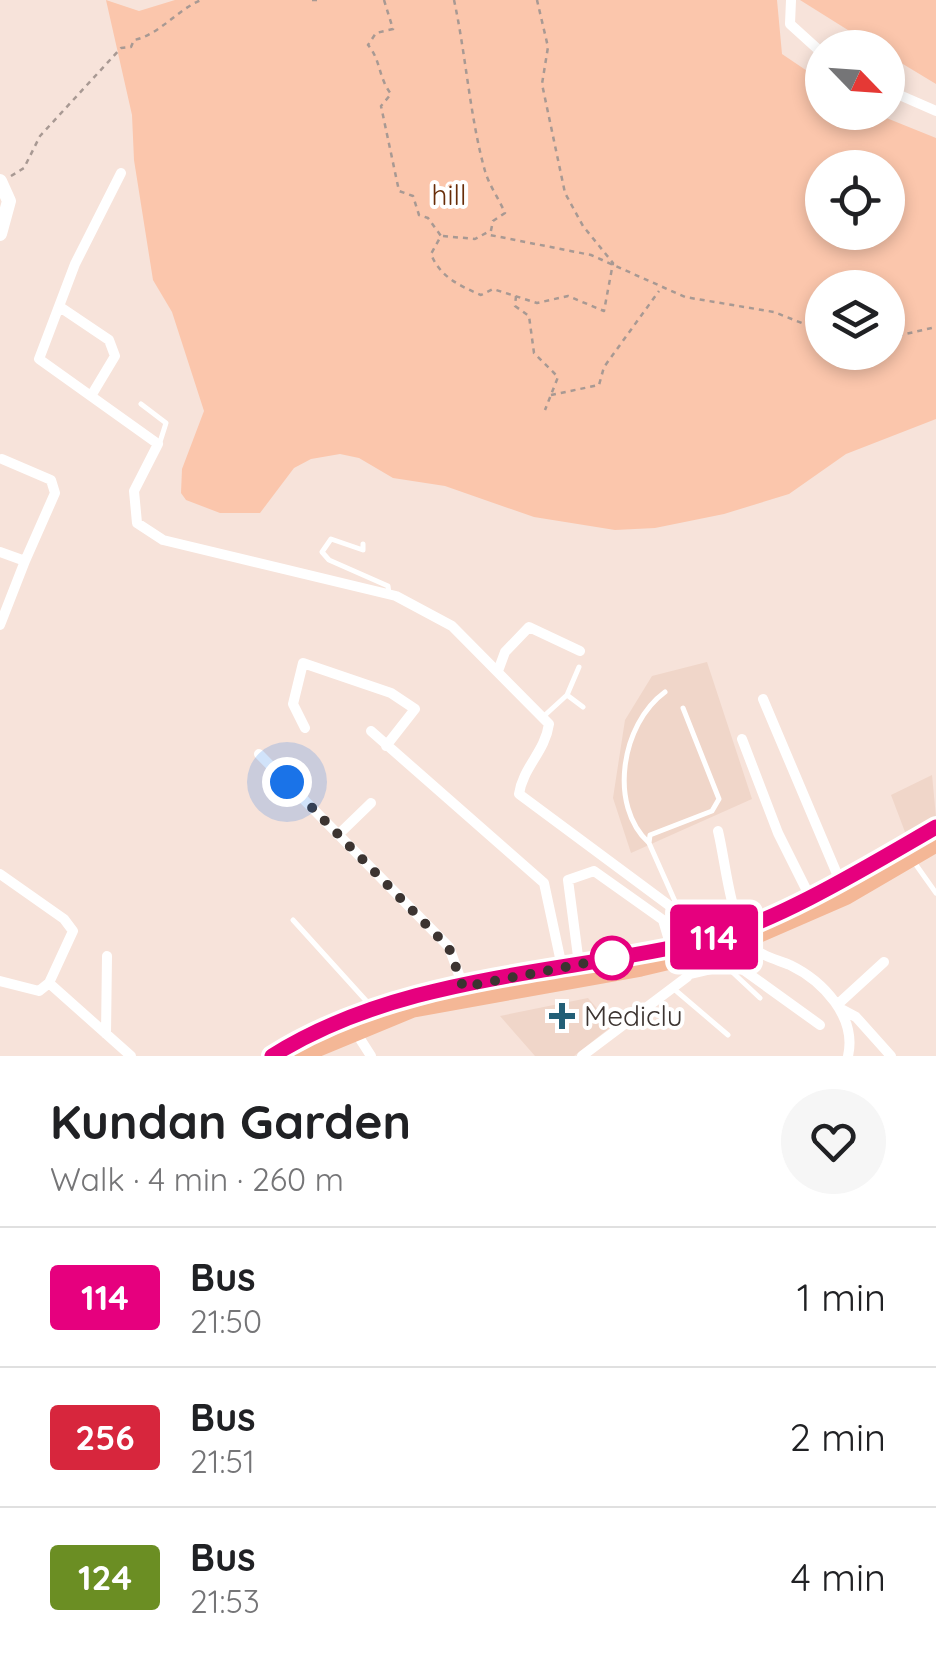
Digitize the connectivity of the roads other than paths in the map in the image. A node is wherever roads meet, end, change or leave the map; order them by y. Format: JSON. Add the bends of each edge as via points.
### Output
{"nodes":[{"id":1,"x":791,"y":0,"type":"edge"},
{"id":2,"x":805,"y":38,"type":"edge"},
{"id":3,"x":905,"y":98,"type":"edge"},
{"id":4,"x":936,"y":112,"type":"edge"},
{"id":5,"x":121,"y":173,"type":"dead end"},
{"id":6,"x":1,"y":181,"type":"edge"},
{"id":7,"x":1,"y":228,"type":"edge"},
{"id":8,"x":60,"y":307,"type":"junction"},
{"id":9,"x":92,"y":396,"type":"junction"},
{"id":10,"x":141,"y":404,"type":"dead end"},
{"id":11,"x":158,"y":444,"type":"junction"},
{"id":12,"x":2,"y":459,"type":"edge"},
{"id":13,"x":363,"y":544,"type":"dead end"},
{"id":14,"x":0,"y":552,"type":"edge"},
{"id":15,"x":25,"y":562,"type":"junction"},
{"id":16,"x":389,"y":594,"type":"junction"},
{"id":17,"x":0,"y":625,"type":"edge"},
{"id":18,"x":580,"y":651,"type":"dead end"},
{"id":19,"x":579,"y":667,"type":"dead end"},
{"id":20,"x":498,"y":671,"type":"junction"},
{"id":21,"x":665,"y":692,"type":"dead end"},
{"id":22,"x":566,"y":696,"type":"junction"},
{"id":23,"x":763,"y":699,"type":"dead end"},
{"id":24,"x":584,"y":707,"type":"dead end"},
{"id":25,"x":683,"y":708,"type":"dead end"},
{"id":26,"x":544,"y":716,"type":"junction"},
{"id":27,"x":305,"y":728,"type":"dead end"},
{"id":28,"x":371,"y":731,"type":"dead end"},
{"id":29,"x":742,"y":738,"type":"dead end"},
{"id":30,"x":386,"y":746,"type":"junction"},
{"id":31,"x":259,"y":754,"type":"dead end"},
{"id":32,"x":371,"y":804,"type":"dead end"},
{"id":33,"x":936,"y":827,"type":"edge"},
{"id":34,"x":718,"y":830,"type":"dead end"},
{"id":35,"x":338,"y":835,"type":"junction"},
{"id":36,"x":649,"y":842,"type":"junction"},
{"id":37,"x":936,"y":845,"type":"edge"},
{"id":38,"x":912,"y":860,"type":"junction"},
{"id":39,"x":0,"y":874,"type":"edge"},
{"id":40,"x":840,"y":882,"type":"junction"},
{"id":41,"x":935,"y":889,"type":"edge"},
{"id":42,"x":808,"y":896,"type":"junction"},
{"id":43,"x":682,"y":915,"type":"junction"},
{"id":44,"x":294,"y":920,"type":"dead end"},
{"id":45,"x":744,"y":933,"type":"junction"},
{"id":46,"x":727,"y":941,"type":"junction"},
{"id":47,"x":672,"y":946,"type":"junction"},
{"id":48,"x":702,"y":951,"type":"junction"},
{"id":49,"x":107,"y":956,"type":"dead end"},
{"id":50,"x":884,"y":962,"type":"dead end"},
{"id":51,"x":579,"y":964,"type":"junction"},
{"id":52,"x":562,"y":966,"type":"junction"},
{"id":53,"x":733,"y":967,"type":"junction"},
{"id":54,"x":688,"y":977,"type":"junction"},
{"id":55,"x":0,"y":980,"type":"edge"},
{"id":56,"x":49,"y":983,"type":"junction"},
{"id":57,"x":463,"y":987,"type":"junction"},
{"id":58,"x":672,"y":987,"type":"junction"},
{"id":59,"x":760,"y":998,"type":"dead end"},
{"id":60,"x":838,"y":1006,"type":"junction"},
{"id":61,"x":372,"y":1007,"type":"junction"},
{"id":62,"x":820,"y":1026,"type":"dead end"},
{"id":63,"x":355,"y":1030,"type":"junction"},
{"id":64,"x":106,"y":1034,"type":"junction"},
{"id":65,"x":728,"y":1035,"type":"dead end"},
{"id":66,"x":131,"y":1056,"type":"edge"},
{"id":67,"x":272,"y":1056,"type":"edge"},
{"id":68,"x":302,"y":1056,"type":"edge"},
{"id":69,"x":371,"y":1056,"type":"edge"},
{"id":70,"x":582,"y":1056,"type":"edge"},
{"id":71,"x":848,"y":1056,"type":"edge"},
{"id":72,"x":891,"y":1056,"type":"edge"}],
"edges":[{"from":1,"to":2,"type":"street","via":[[790,24]]},
{"from":3,"to":4,"type":"street"},
{"from":5,"to":8,"type":"street"},
{"from":6,"to":7,"type":"street","via":[[9,201]]},
{"from":8,"to":9,"type":"street","via":[[108,340],[115,356]]},
{"from":8,"to":9,"type":"street","via":[[38,359]]},
{"from":9,"to":11,"type":"street"},
{"from":10,"to":11,"type":"lane","via":[[166,423]]},
{"from":11,"to":16,"type":"street","via":[[134,491],[137,523],[162,540]]},
{"from":12,"to":15,"type":"street","via":[[51,480],[55,493]]},
{"from":13,"to":16,"type":"lane","via":[[363,550],[330,539],[322,552],[388,586]]},
{"from":14,"to":15,"type":"street"},
{"from":15,"to":17,"type":"street"},
{"from":16,"to":20,"type":"street","via":[[452,626]]},
{"from":18,"to":20,"type":"street","via":[[530,627],[505,652]]},
{"from":19,"to":22,"type":"lane"},
{"from":20,"to":26,"type":"street"},
{"from":21,"to":36,"type":"lane","via":[[636,730],[623,796],[632,828]]},
{"from":22,"to":24,"type":"lane"},
{"from":22,"to":26,"type":"lane"},
{"from":23,"to":40,"type":"street"},
{"from":25,"to":36,"type":"lane","via":[[719,799],[712,811],[654,830]]},
{"from":26,"to":43,"type":"street","via":[[546,743],[521,778],[519,794]]},
{"from":27,"to":30,"type":"street","via":[[293,695],[303,664],[391,693],[416,709]]},
{"from":28,"to":30,"type":"street"},
{"from":29,"to":42,"type":"street"},
{"from":30,"to":52,"type":"street","via":[[544,883]]},
{"from":31,"to":35,"type":"street"},
{"from":32,"to":35,"type":"street"},
{"from":33,"to":40,"type":"main road"},
{"from":34,"to":45,"type":"street"},
{"from":35,"to":57,"type":"street","via":[[449,948]]},
{"from":36,"to":43,"type":"lane"},
{"from":37,"to":38,"type":"main road"},
{"from":38,"to":41,"type":"lane"},
{"from":38,"to":45,"type":"main road","via":[[847,896]]},
{"from":39,"to":56,"type":"street","via":[[73,932]]},
{"from":40,"to":42,"type":"main road"},
{"from":42,"to":45,"type":"main road"},
{"from":43,"to":48,"type":"street"},
{"from":44,"to":61,"type":"lane"},
{"from":45,"to":46,"type":"main road"},
{"from":45,"to":60,"type":"street"},
{"from":46,"to":48,"type":"main road"},
{"from":46,"to":53,"type":"street"},
{"from":47,"to":48,"type":"main road"},
{"from":47,"to":51,"type":"main road"},
{"from":47,"to":51,"type":"street","via":[[663,920],[594,871],[568,880]]},
{"from":48,"to":54,"type":"street"},
{"from":48,"to":63,"type":"main road","via":[[413,1010]]},
{"from":49,"to":64,"type":"street"},
{"from":50,"to":60,"type":"street"},
{"from":51,"to":52,"type":"main road"},
{"from":52,"to":57,"type":"main road"},
{"from":53,"to":54,"type":"lane"},
{"from":53,"to":59,"type":"lane"},
{"from":53,"to":62,"type":"street"},
{"from":54,"to":58,"type":"street"},
{"from":55,"to":56,"type":"street","via":[[38,990]]},
{"from":56,"to":64,"type":"street"},
{"from":57,"to":61,"type":"main road"},
{"from":58,"to":65,"type":"lane"},
{"from":58,"to":70,"type":"street"},
{"from":60,"to":71,"type":"street","via":[[850,1032]]},
{"from":60,"to":72,"type":"street"},
{"from":61,"to":67,"type":"main road"},
{"from":63,"to":68,"type":"main road"},
{"from":63,"to":69,"type":"street"},
{"from":64,"to":66,"type":"street"}]}
